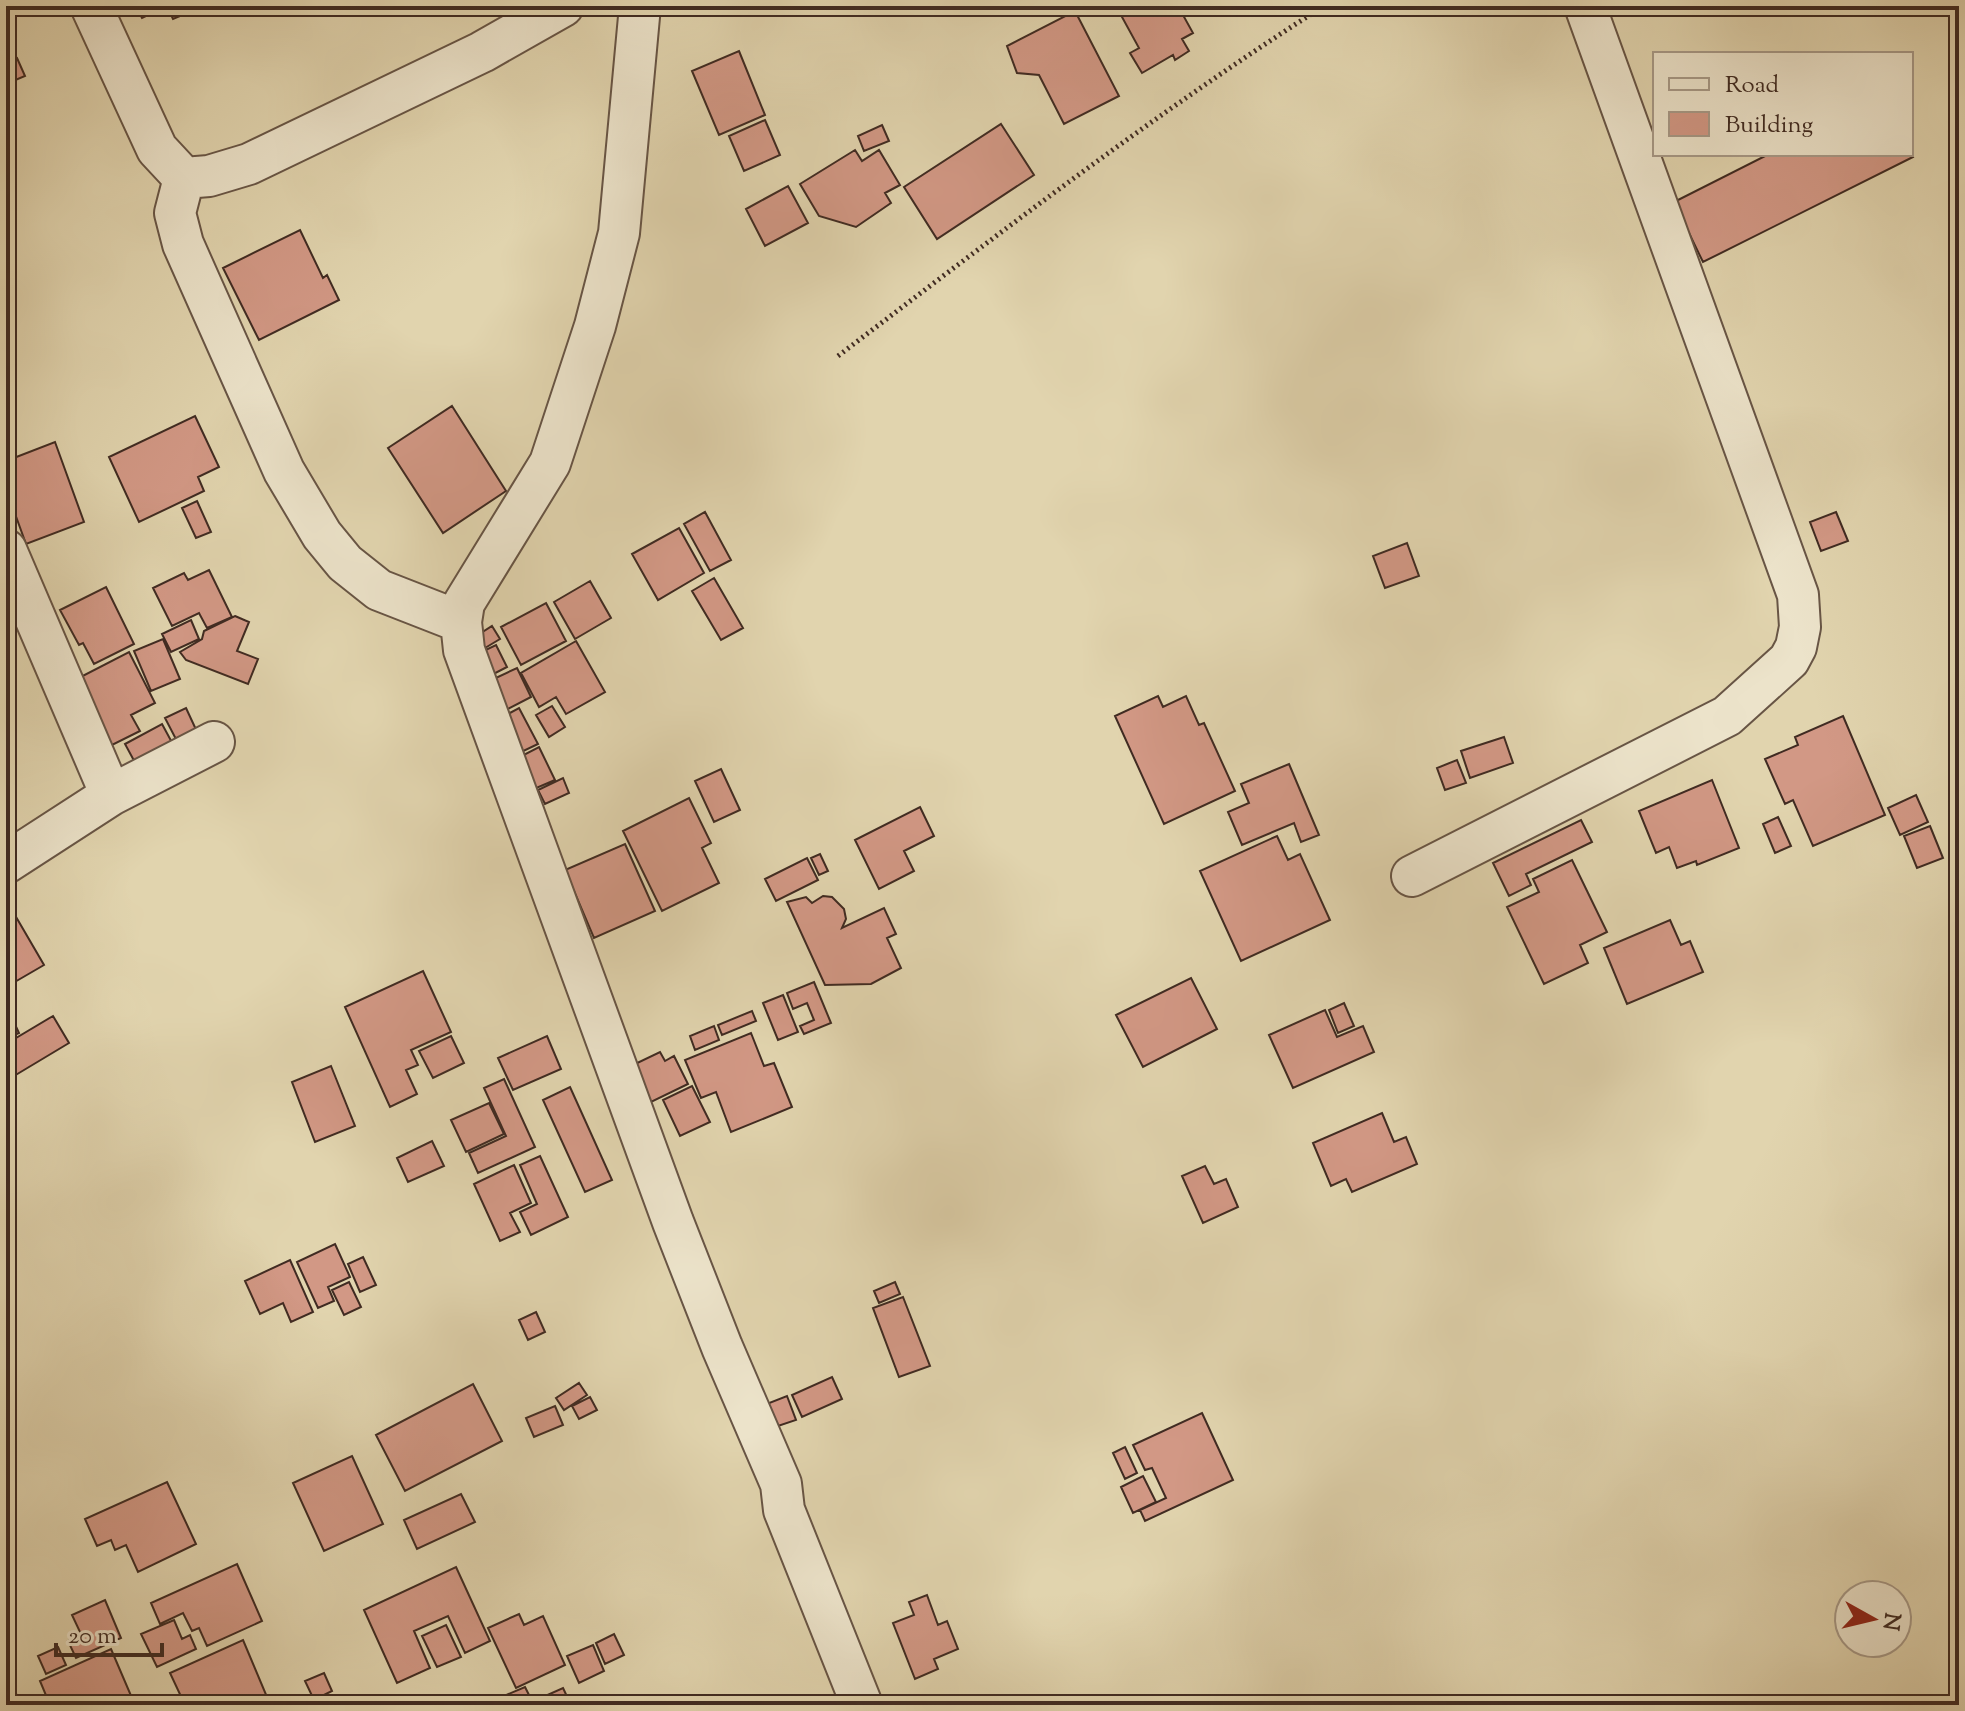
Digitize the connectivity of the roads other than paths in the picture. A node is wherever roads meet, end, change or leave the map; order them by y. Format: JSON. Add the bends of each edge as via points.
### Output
{"nodes":[{"id":1,"x":91,"y":6,"type":"edge"},
{"id":2,"x":563,"y":6,"type":"edge"},
{"id":3,"x":640,"y":6,"type":"edge"},
{"id":4,"x":1585,"y":6,"type":"edge"},
{"id":5,"x":184,"y":178,"type":"junction"},
{"id":6,"x":6,"y":550,"type":"edge"},
{"id":7,"x":461,"y":622,"type":"junction"},
{"id":8,"x":214,"y":742,"type":"dead end"},
{"id":9,"x":111,"y":795,"type":"junction"},
{"id":10,"x":6,"y":863,"type":"edge"},
{"id":11,"x":1412,"y":876,"type":"dead end"},
{"id":12,"x":862,"y":1705,"type":"edge"}],
"edges":[{"from":1,"to":5,"type":"street","via":[[157,149]]},
{"from":2,"to":5,"type":"street","via":[[482,52],[249,164]]},
{"from":3,"to":7,"type":"street","via":[[619,233],[595,326],[550,463],[464,603]]},
{"from":4,"to":11,"type":"street","via":[[1798,595],[1800,627],[1789,660],[1727,716]]},
{"from":5,"to":7,"type":"street","via":[[175,213],[183,244],[284,471],[322,535],[345,563],[379,590]]},
{"from":6,"to":9,"type":"street"},
{"from":7,"to":12,"type":"street","via":[[464,650],[673,1222],[781,1484],[784,1510]]},
{"from":8,"to":9,"type":"street"},
{"from":9,"to":10,"type":"street"}]}
